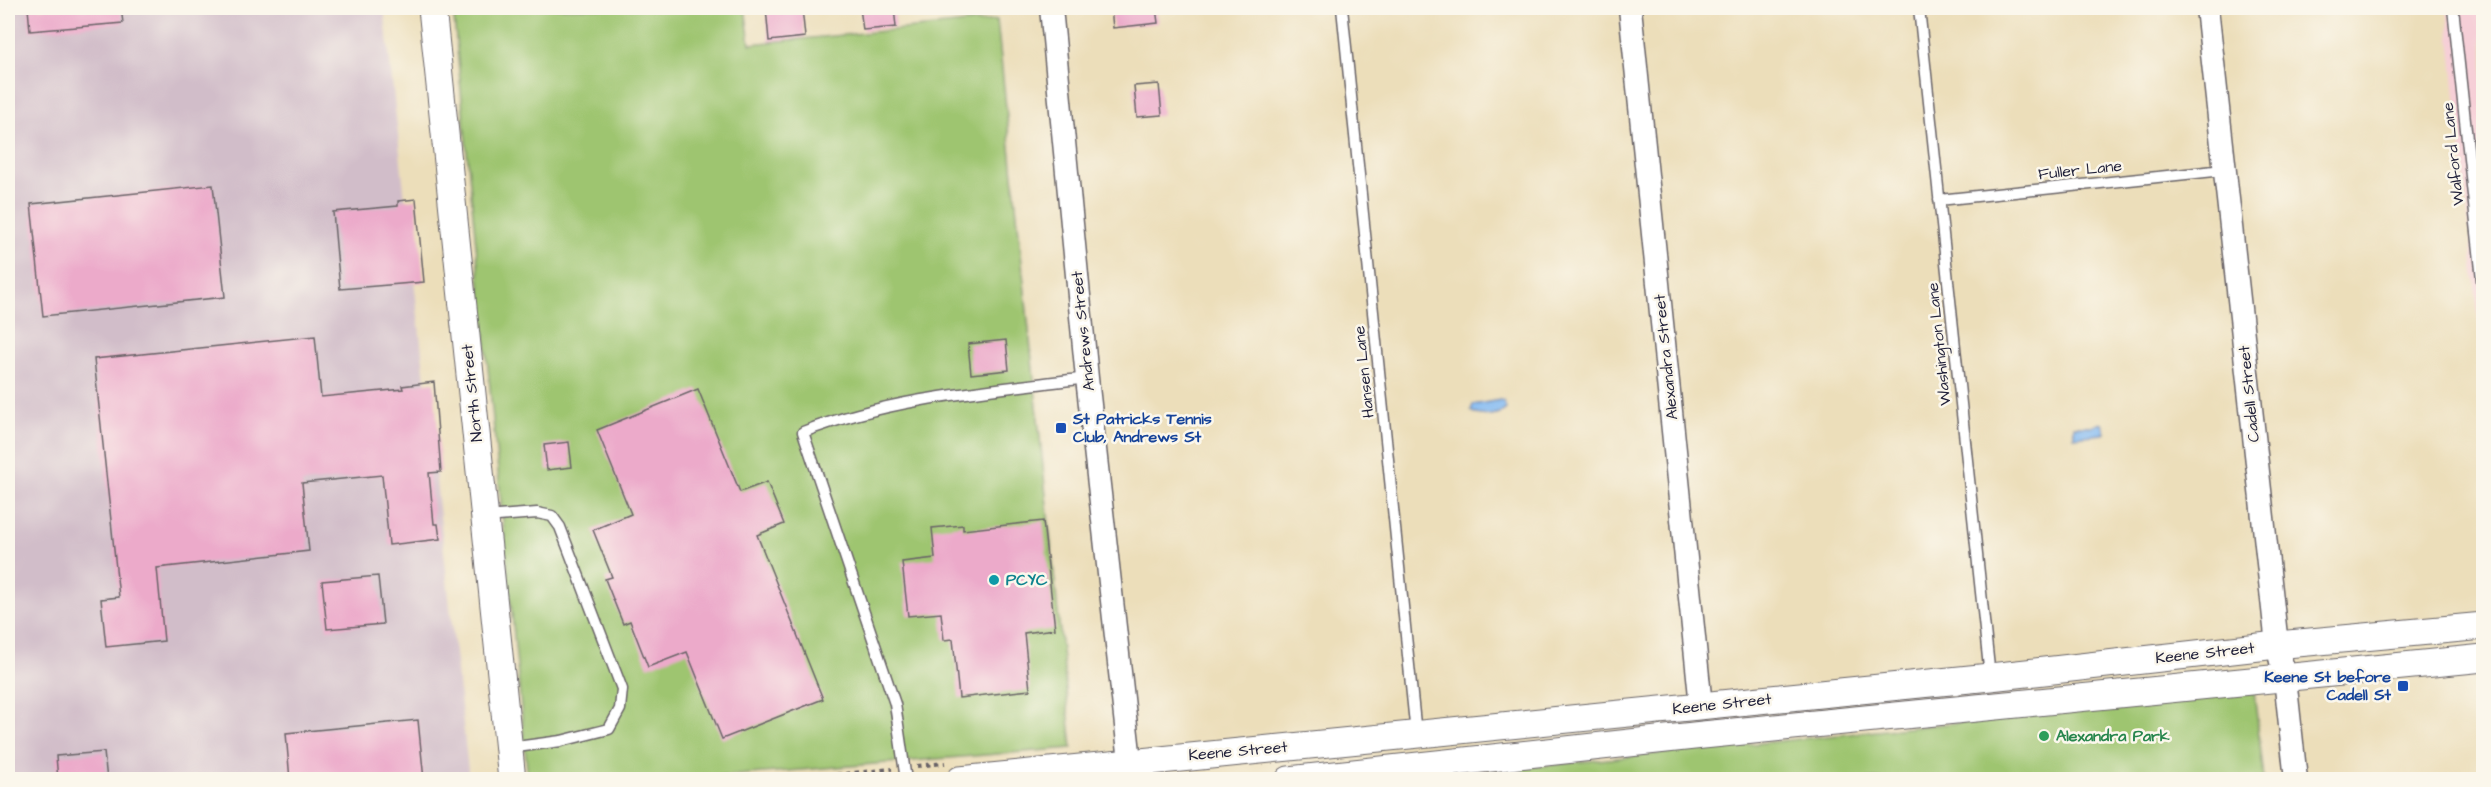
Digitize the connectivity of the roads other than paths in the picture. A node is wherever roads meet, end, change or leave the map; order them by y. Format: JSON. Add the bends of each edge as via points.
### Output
{"nodes":[{"id":1,"x":432,"y":8,"type":"edge"},
{"id":2,"x":1051,"y":8,"type":"edge"},
{"id":3,"x":1342,"y":8,"type":"edge"},
{"id":4,"x":1630,"y":8,"type":"edge"},
{"id":5,"x":1919,"y":8,"type":"edge"},
{"id":6,"x":2207,"y":8,"type":"edge"},
{"id":7,"x":2453,"y":8,"type":"edge"},
{"id":8,"x":2224,"y":170,"type":"junction"},
{"id":9,"x":1939,"y":200,"type":"junction"},
{"id":10,"x":2484,"y":298,"type":"edge"},
{"id":11,"x":1087,"y":378,"type":"junction"},
{"id":12,"x":485,"y":517,"type":"junction"},
{"id":13,"x":2484,"y":626,"type":"edge"},
{"id":14,"x":2277,"y":645,"type":"junction"},
{"id":15,"x":2484,"y":658,"type":"edge"},
{"id":16,"x":1990,"y":677,"type":"junction"},
{"id":17,"x":2285,"y":678,"type":"junction"},
{"id":18,"x":1701,"y":706,"type":"junction"},
{"id":19,"x":1416,"y":734,"type":"junction"},
{"id":20,"x":1703,"y":735,"type":"junction"},
{"id":21,"x":509,"y":748,"type":"junction"},
{"id":22,"x":1131,"y":770,"type":"edge"},
{"id":23,"x":512,"y":780,"type":"edge"},
{"id":24,"x":906,"y":780,"type":"edge"},
{"id":25,"x":960,"y":780,"type":"edge"},
{"id":26,"x":1289,"y":780,"type":"edge"},
{"id":27,"x":2296,"y":780,"type":"edge"}],
"edges":[{"from":1,"to":12,"type":"street","name":"North Street"},
{"from":2,"to":11,"type":"street","name":"Andrews Street"},
{"from":3,"to":19,"type":"lane","name":"Hansen Lane"},
{"from":4,"to":18,"type":"street","name":"Alexandra Street"},
{"from":5,"to":9,"type":"lane","name":"Washington Lane"},
{"from":6,"to":8,"type":"street","name":"Cadell Street"},
{"from":7,"to":10,"type":"lane","name":"Walford Lane"},
{"from":8,"to":9,"type":"lane","name":"Fuller Lane"},
{"from":8,"to":14,"type":"street","name":"Cadell Street"},
{"from":9,"to":16,"type":"lane","name":"Washington Lane"},
{"from":11,"to":22,"type":"street","name":"Andrews Street"},
{"from":11,"to":24,"type":"lane","via":[[927,398],[833,420],[803,432],[895,704]]},
{"from":12,"to":21,"type":"street","name":"North Street"},
{"from":12,"to":21,"type":"lane","via":[[537,513],[552,516],[560,527],[622,689],[620,709],[609,729]]},
{"from":13,"to":14,"type":"street","name":"Keene Street"},
{"from":14,"to":16,"type":"street","name":"Keene Street"},
{"from":14,"to":17,"type":"street","name":"Cadell Street"},
{"from":15,"to":17,"type":"street","name":"Keene Street"},
{"from":16,"to":18,"type":"street","name":"Keene Street"},
{"from":17,"to":20,"type":"street","name":"Keene Street"},
{"from":17,"to":27,"type":"street","name":"Cadell Street"},
{"from":18,"to":19,"type":"street","name":"Keene Street"},
{"from":18,"to":20,"type":"street"},
{"from":19,"to":22,"type":"street","name":"Keene Street"},
{"from":20,"to":26,"type":"street","name":"Keene Street"},
{"from":21,"to":23,"type":"street","name":"North Street"},
{"from":22,"to":25,"type":"street","name":"Keene Street"}]}
